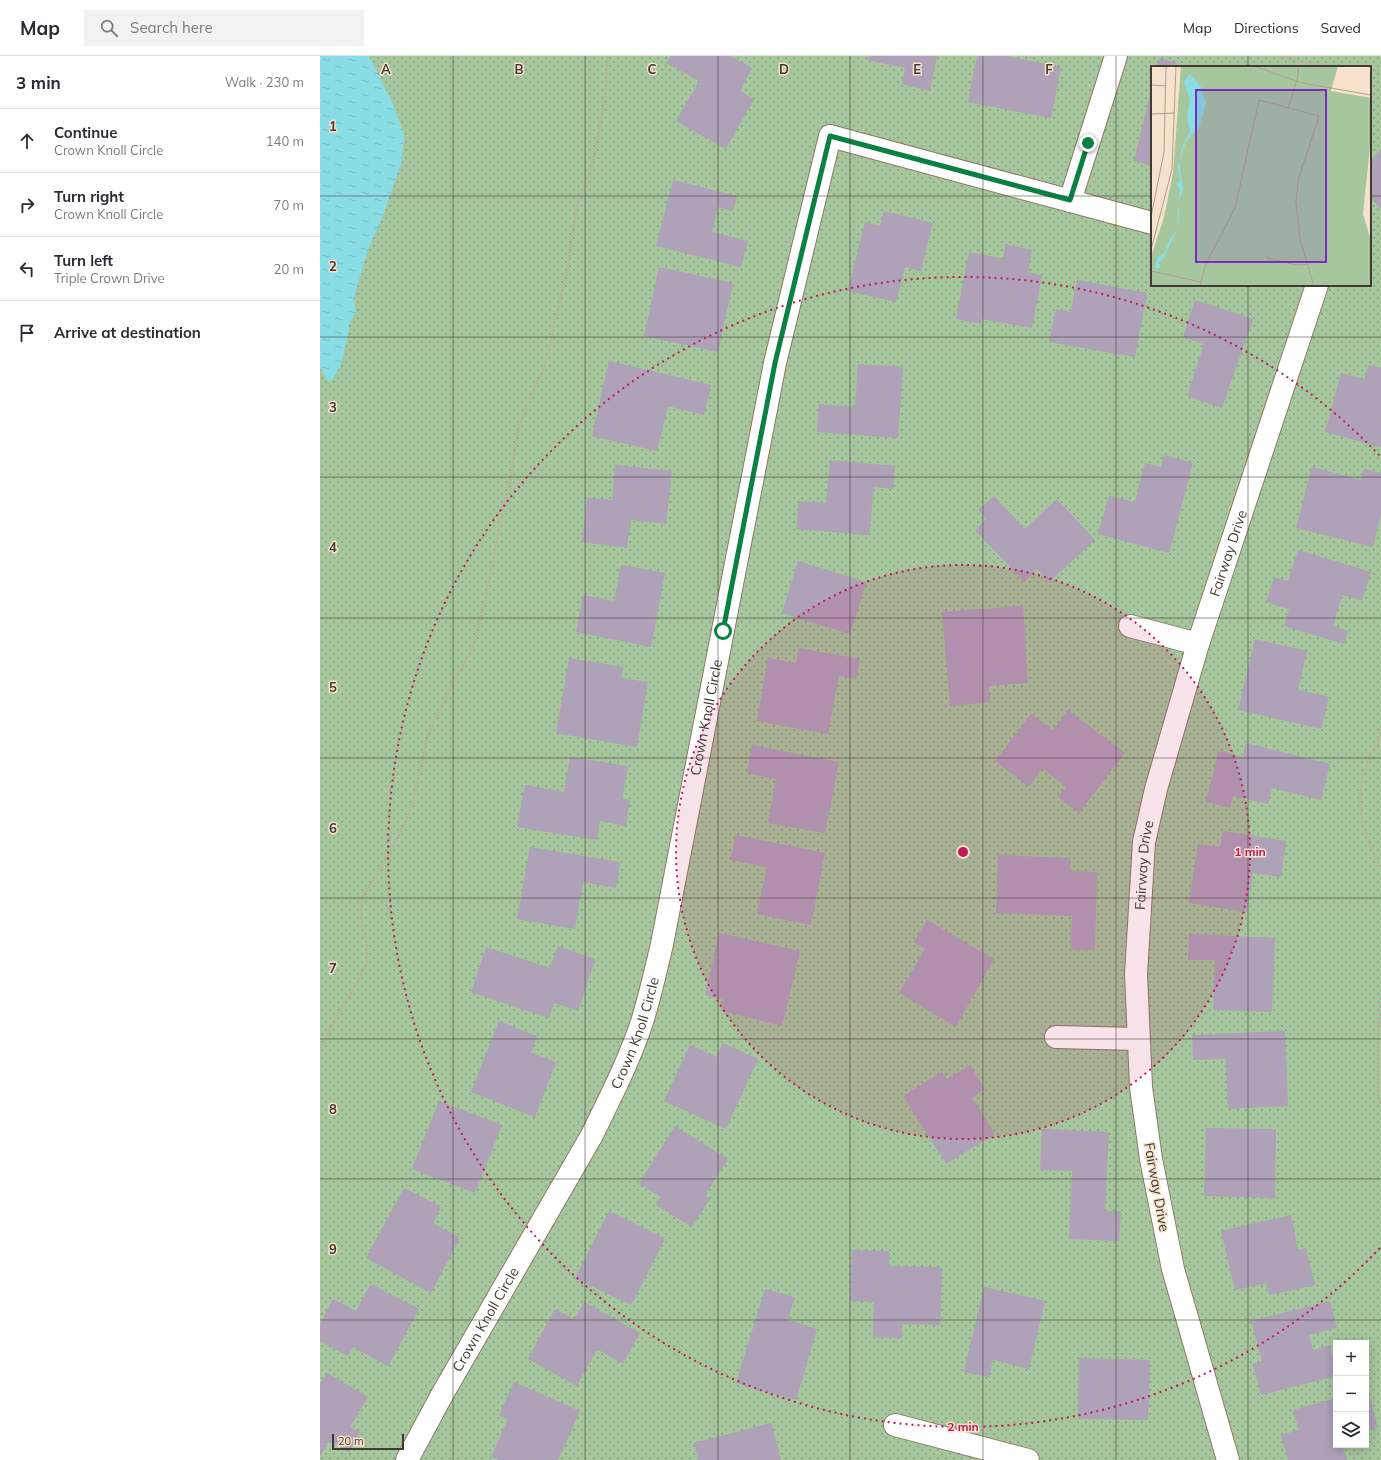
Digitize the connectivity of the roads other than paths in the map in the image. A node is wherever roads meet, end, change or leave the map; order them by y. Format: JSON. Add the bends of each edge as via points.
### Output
{"nodes":[{"id":1,"x":1116,"y":56,"type":"edge"},
{"id":2,"x":1070,"y":200,"type":"junction"},
{"id":3,"x":1151,"y":224,"type":"edge"},
{"id":4,"x":1317,"y":286,"type":"edge"},
{"id":5,"x":1130,"y":626,"type":"dead end"},
{"id":6,"x":1198,"y":644,"type":"junction"},
{"id":7,"x":1056,"y":1037,"type":"dead end"},
{"id":8,"x":1138,"y":1039,"type":"junction"},
{"id":9,"x":895,"y":1425,"type":"dead end"},
{"id":10,"x":407,"y":1460,"type":"edge"},
{"id":11,"x":1028,"y":1460,"type":"edge"},
{"id":12,"x":1228,"y":1460,"type":"edge"}],
"edges":[{"from":1,"to":2,"type":"street"},
{"from":2,"to":3,"type":"street","name":"Crown Knoll Circle"},
{"from":2,"to":10,"type":"street","name":"Crown Knoll Circle","via":[[830,136],[775,363],[662,944],[642,1022],[592,1135]]},
{"from":4,"to":6,"type":"street","name":"Fairway Drive"},
{"from":5,"to":6,"type":"street"},
{"from":6,"to":8,"type":"street","name":"Fairway Drive","via":[[1156,789],[1144,842],[1136,974]]},
{"from":7,"to":8,"type":"street"},
{"from":8,"to":12,"type":"street","name":"Fairway Drive","via":[[1141,1087],[1151,1159],[1173,1269]]},
{"from":9,"to":11,"type":"street"}]}
